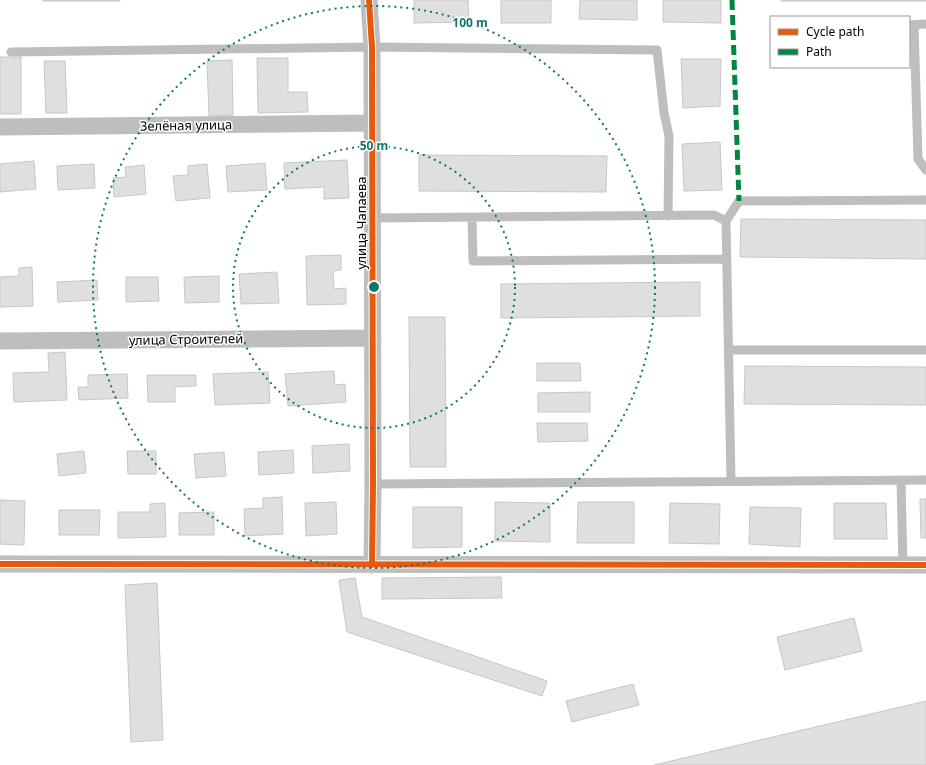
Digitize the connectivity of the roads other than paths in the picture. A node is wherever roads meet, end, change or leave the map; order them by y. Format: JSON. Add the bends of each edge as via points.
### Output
{"nodes":[{"id":1,"x":369,"y":0,"type":"edge"},
{"id":2,"x":926,"y":24,"type":"edge"},
{"id":3,"x":912,"y":25,"type":"edge"},
{"id":4,"x":372,"y":47,"type":"junction"},
{"id":5,"x":11,"y":52,"type":"dead end"},
{"id":6,"x":372,"y":123,"type":"junction"},
{"id":7,"x":0,"y":127,"type":"edge"},
{"id":8,"x":926,"y":170,"type":"edge"},
{"id":9,"x":926,"y":200,"type":"edge"},
{"id":10,"x":668,"y":216,"type":"junction"},
{"id":11,"x":372,"y":218,"type":"junction"},
{"id":12,"x":472,"y":218,"type":"junction"},
{"id":13,"x":726,"y":222,"type":"junction"},
{"id":14,"x":727,"y":259,"type":"junction"},
{"id":15,"x":373,"y":338,"type":"junction"},
{"id":16,"x":0,"y":341,"type":"edge"},
{"id":17,"x":729,"y":350,"type":"junction"},
{"id":18,"x":926,"y":350,"type":"edge"},
{"id":19,"x":901,"y":480,"type":"junction"},
{"id":20,"x":926,"y":480,"type":"edge"},
{"id":21,"x":731,"y":481,"type":"junction"},
{"id":22,"x":373,"y":484,"type":"junction"},
{"id":23,"x":0,"y":564,"type":"edge"},
{"id":24,"x":372,"y":565,"type":"junction"},
{"id":25,"x":903,"y":566,"type":"junction"},
{"id":26,"x":926,"y":566,"type":"edge"}],
"edges":[{"from":1,"to":4,"type":"street","name":"улица Чапаева"},
{"from":2,"to":3,"type":"lane"},
{"from":3,"to":8,"type":"lane","via":[[918,159]]},
{"from":4,"to":5,"type":"lane"},
{"from":4,"to":6,"type":"street","name":"улица Чапаева"},
{"from":4,"to":10,"type":"lane","via":[[657,50],[669,136]]},
{"from":6,"to":7,"type":"street","name":"Зелёная улица"},
{"from":6,"to":11,"type":"street","name":"улица Чапаева"},
{"from":9,"to":13,"type":"lane","via":[[739,201]]},
{"from":10,"to":12,"type":"lane"},
{"from":10,"to":13,"type":"lane","via":[[714,215]]},
{"from":11,"to":12,"type":"lane"},
{"from":11,"to":15,"type":"street","name":"улица Чапаева"},
{"from":12,"to":14,"type":"lane","via":[[473,261]]},
{"from":13,"to":14,"type":"lane"},
{"from":14,"to":17,"type":"lane"},
{"from":15,"to":16,"type":"street","name":"улица Строителей"},
{"from":15,"to":22,"type":"street","name":"улица Чапаева"},
{"from":17,"to":18,"type":"lane"},
{"from":17,"to":21,"type":"lane"},
{"from":19,"to":20,"type":"lane"},
{"from":19,"to":21,"type":"lane"},
{"from":19,"to":25,"type":"lane"},
{"from":21,"to":22,"type":"lane"},
{"from":22,"to":24,"type":"street","name":"улица Чапаева"},
{"from":23,"to":24,"type":"street"},
{"from":24,"to":25,"type":"street"},
{"from":25,"to":26,"type":"street"}]}
